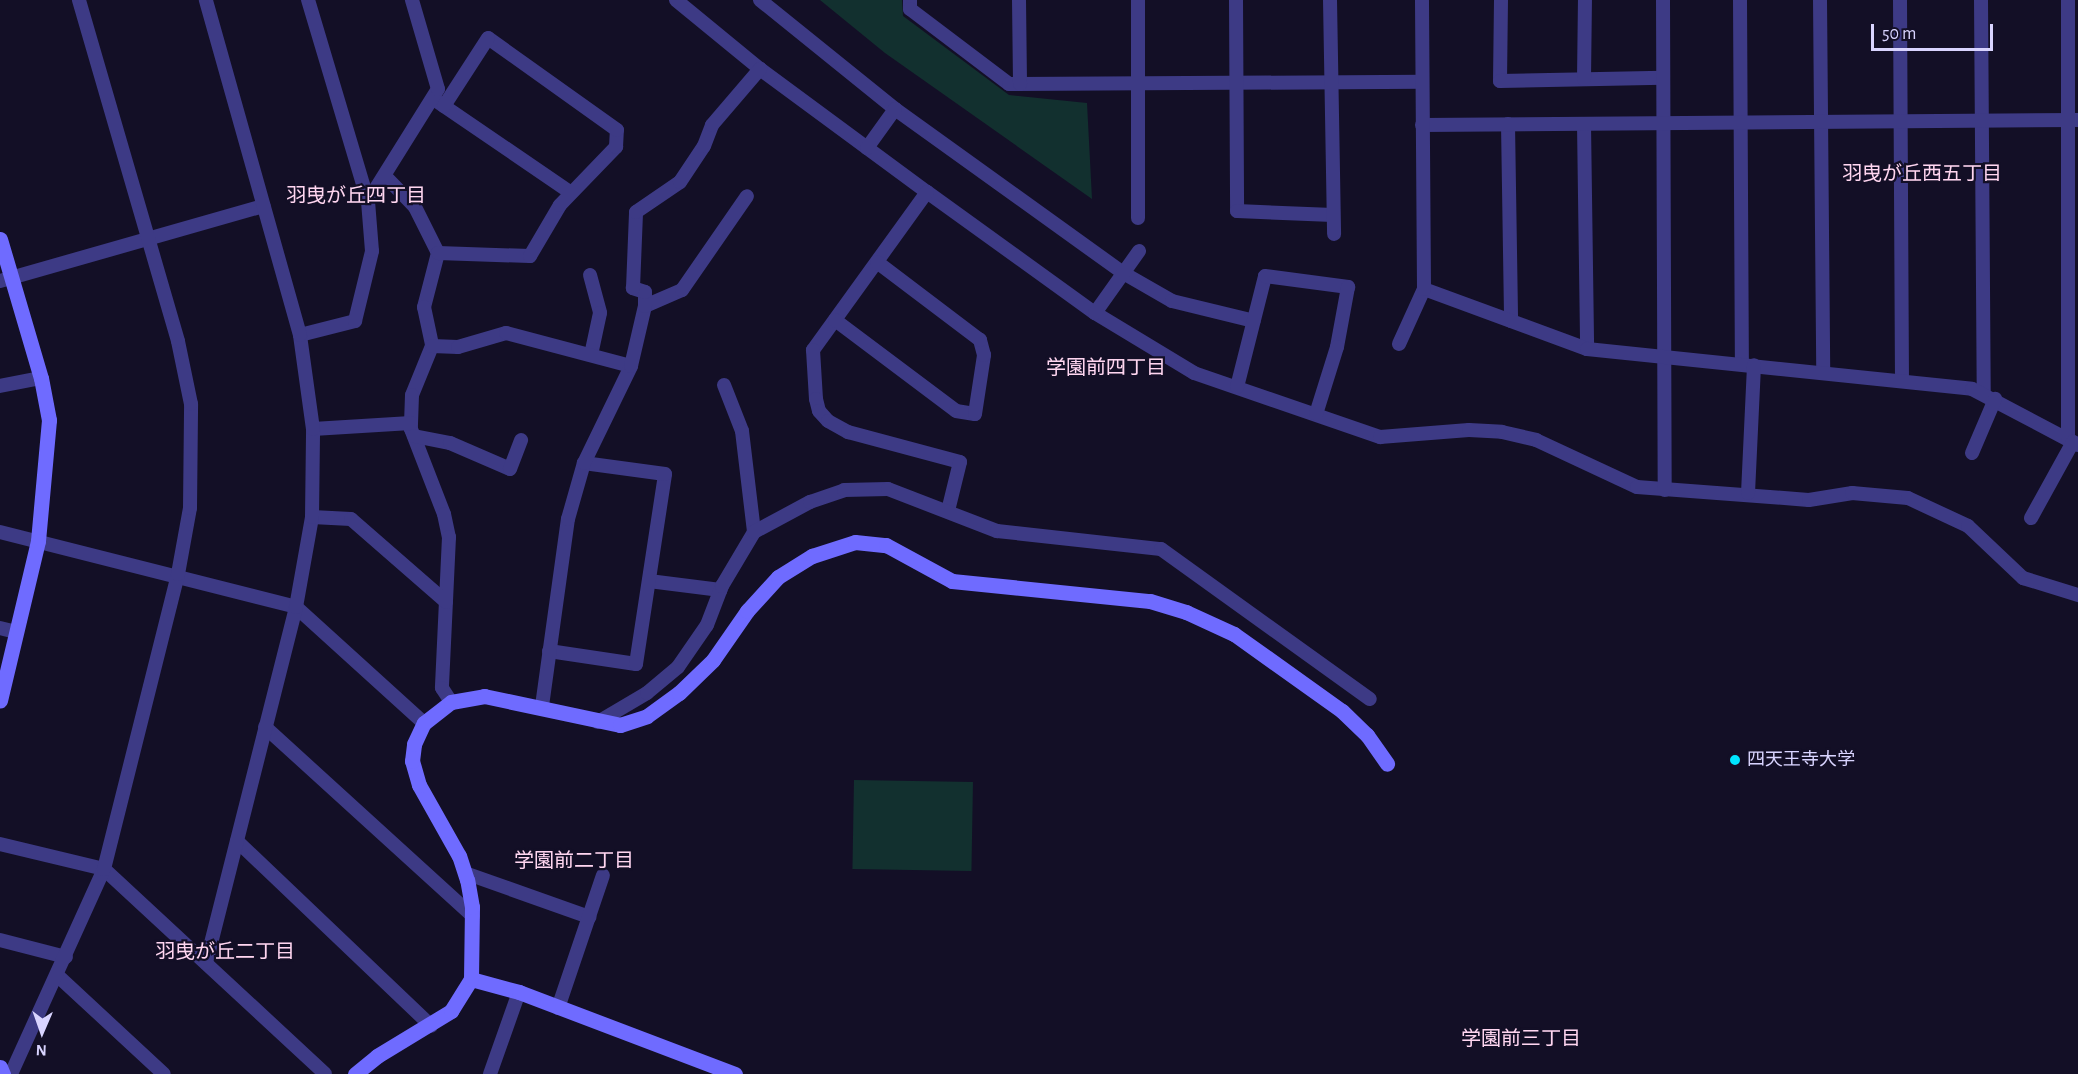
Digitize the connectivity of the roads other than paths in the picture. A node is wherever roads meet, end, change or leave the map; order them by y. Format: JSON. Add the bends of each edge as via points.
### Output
{"nodes":[{"id":1,"x":79,"y":0,"type":"edge"},
{"id":2,"x":206,"y":0,"type":"edge"},
{"id":3,"x":308,"y":0,"type":"edge"},
{"id":4,"x":412,"y":0,"type":"edge"},
{"id":5,"x":676,"y":0,"type":"edge"},
{"id":6,"x":760,"y":0,"type":"edge"},
{"id":7,"x":910,"y":0,"type":"edge"},
{"id":8,"x":1019,"y":0,"type":"edge"},
{"id":9,"x":1138,"y":0,"type":"edge"},
{"id":10,"x":1236,"y":0,"type":"edge"},
{"id":11,"x":1330,"y":0,"type":"edge"},
{"id":12,"x":1422,"y":0,"type":"edge"},
{"id":13,"x":1501,"y":0,"type":"edge"},
{"id":14,"x":1585,"y":0,"type":"edge"},
{"id":15,"x":1663,"y":0,"type":"edge"},
{"id":16,"x":1740,"y":0,"type":"edge"},
{"id":17,"x":1820,"y":0,"type":"edge"},
{"id":18,"x":1900,"y":0,"type":"edge"},
{"id":19,"x":1981,"y":0,"type":"edge"},
{"id":20,"x":2068,"y":0,"type":"edge"},
{"id":21,"x":760,"y":69,"type":"junction"},
{"id":22,"x":1664,"y":78,"type":"junction"},
{"id":23,"x":1584,"y":79,"type":"junction"},
{"id":24,"x":1422,"y":82,"type":"junction"},
{"id":25,"x":1332,"y":83,"type":"junction"},
{"id":26,"x":1020,"y":84,"type":"junction"},
{"id":27,"x":1138,"y":84,"type":"junction"},
{"id":28,"x":1237,"y":84,"type":"junction"},
{"id":29,"x":437,"y":102,"type":"junction"},
{"id":30,"x":895,"y":109,"type":"junction"},
{"id":31,"x":2073,"y":120,"type":"edge"},
{"id":32,"x":1900,"y":121,"type":"junction"},
{"id":33,"x":1981,"y":121,"type":"junction"},
{"id":34,"x":1820,"y":122,"type":"junction"},
{"id":35,"x":1664,"y":123,"type":"junction"},
{"id":36,"x":1740,"y":123,"type":"junction"},
{"id":37,"x":1508,"y":124,"type":"junction"},
{"id":38,"x":1584,"y":124,"type":"junction"},
{"id":39,"x":1422,"y":125,"type":"junction"},
{"id":40,"x":867,"y":148,"type":"junction"},
{"id":41,"x":385,"y":176,"type":"junction"},
{"id":42,"x":570,"y":192,"type":"junction"},
{"id":43,"x":927,"y":192,"type":"junction"},
{"id":44,"x":747,"y":196,"type":"dead end"},
{"id":45,"x":368,"y":201,"type":"junction"},
{"id":46,"x":264,"y":206,"type":"junction"},
{"id":47,"x":1333,"y":215,"type":"junction"},
{"id":48,"x":1138,"y":218,"type":"dead end"},
{"id":49,"x":1334,"y":234,"type":"dead end"},
{"id":50,"x":0,"y":239,"type":"edge"},
{"id":51,"x":149,"y":240,"type":"junction"},
{"id":52,"x":1138,"y":251,"type":"dead end"},
{"id":53,"x":438,"y":253,"type":"junction"},
{"id":54,"x":877,"y":262,"type":"junction"},
{"id":55,"x":1125,"y":274,"type":"junction"},
{"id":56,"x":590,"y":275,"type":"dead end"},
{"id":57,"x":6,"y":280,"type":"edge"},
{"id":58,"x":1424,"y":289,"type":"junction"},
{"id":59,"x":645,"y":306,"type":"junction"},
{"id":60,"x":1095,"y":313,"type":"junction"},
{"id":61,"x":835,"y":320,"type":"junction"},
{"id":62,"x":1254,"y":321,"type":"junction"},
{"id":63,"x":1511,"y":321,"type":"junction"},
{"id":64,"x":300,"y":334,"type":"junction"},
{"id":65,"x":1400,"y":344,"type":"dead end"},
{"id":66,"x":432,"y":346,"type":"junction"},
{"id":67,"x":1587,"y":349,"type":"junction"},
{"id":68,"x":591,"y":355,"type":"junction"},
{"id":69,"x":1665,"y":357,"type":"junction"},
{"id":70,"x":1748,"y":365,"type":"junction"},
{"id":71,"x":632,"y":366,"type":"junction"},
{"id":72,"x":1823,"y":372,"type":"junction"},
{"id":73,"x":41,"y":378,"type":"junction"},
{"id":74,"x":1902,"y":378,"type":"junction"},
{"id":75,"x":724,"y":385,"type":"dead end"},
{"id":76,"x":0,"y":386,"type":"edge"},
{"id":77,"x":1237,"y":387,"type":"junction"},
{"id":78,"x":1990,"y":396,"type":"junction"},
{"id":79,"x":1316,"y":414,"type":"junction"},
{"id":80,"x":313,"y":429,"type":"junction"},
{"id":81,"x":412,"y":429,"type":"junction"},
{"id":82,"x":521,"y":440,"type":"dead end"},
{"id":83,"x":2073,"y":442,"type":"edge"},
{"id":84,"x":1972,"y":453,"type":"dead end"},
{"id":85,"x":584,"y":462,"type":"junction"},
{"id":86,"x":1665,"y":490,"type":"junction"},
{"id":87,"x":1748,"y":493,"type":"junction"},
{"id":88,"x":948,"y":511,"type":"junction"},
{"id":89,"x":312,"y":517,"type":"junction"},
{"id":90,"x":2031,"y":518,"type":"dead end"},
{"id":91,"x":0,"y":532,"type":"edge"},
{"id":92,"x":754,"y":532,"type":"junction"},
{"id":93,"x":38,"y":541,"type":"junction"},
{"id":94,"x":178,"y":574,"type":"junction"},
{"id":95,"x":649,"y":582,"type":"junction"},
{"id":96,"x":720,"y":590,"type":"junction"},
{"id":97,"x":2078,"y":595,"type":"edge"},
{"id":98,"x":446,"y":602,"type":"junction"},
{"id":99,"x":296,"y":607,"type":"junction"},
{"id":100,"x":0,"y":628,"type":"edge"},
{"id":101,"x":16,"y":632,"type":"junction"},
{"id":102,"x":549,"y":651,"type":"junction"},
{"id":103,"x":1370,"y":699,"type":"dead end"},
{"id":104,"x":0,"y":701,"type":"edge"},
{"id":105,"x":451,"y":702,"type":"junction"},
{"id":106,"x":542,"y":706,"type":"junction"},
{"id":107,"x":598,"y":722,"type":"junction"},
{"id":108,"x":424,"y":723,"type":"junction"},
{"id":109,"x":265,"y":727,"type":"junction"},
{"id":110,"x":1387,"y":764,"type":"dead end"},
{"id":111,"x":237,"y":841,"type":"junction"},
{"id":112,"x":0,"y":844,"type":"edge"},
{"id":113,"x":104,"y":869,"type":"junction"},
{"id":114,"x":465,"y":873,"type":"junction"},
{"id":115,"x":603,"y":875,"type":"dead end"},
{"id":116,"x":473,"y":916,"type":"junction"},
{"id":117,"x":589,"y":917,"type":"junction"},
{"id":118,"x":0,"y":940,"type":"edge"},
{"id":119,"x":66,"y":957,"type":"junction"},
{"id":120,"x":206,"y":963,"type":"junction"},
{"id":121,"x":58,"y":976,"type":"junction"},
{"id":122,"x":471,"y":979,"type":"junction"},
{"id":123,"x":519,"y":992,"type":"junction"},
{"id":124,"x":558,"y":1008,"type":"junction"},
{"id":125,"x":431,"y":1026,"type":"junction"},
{"id":126,"x":0,"y":1067,"type":"edge"},
{"id":127,"x":3,"y":1074,"type":"edge"},
{"id":128,"x":11,"y":1074,"type":"edge"},
{"id":129,"x":164,"y":1074,"type":"edge"},
{"id":130,"x":325,"y":1074,"type":"edge"},
{"id":131,"x":355,"y":1074,"type":"edge"},
{"id":132,"x":491,"y":1074,"type":"edge"},
{"id":133,"x":735,"y":1074,"type":"edge"}],
"edges":[{"from":1,"to":51,"type":"street"},
{"from":2,"to":46,"type":"street"},
{"from":3,"to":45,"type":"street"},
{"from":4,"to":29,"type":"street","via":[[438,89]]},
{"from":5,"to":21,"type":"street"},
{"from":6,"to":30,"type":"street"},
{"from":7,"to":26,"type":"street","via":[[910,9],[1009,84]]},
{"from":8,"to":26,"type":"street"},
{"from":9,"to":27,"type":"street"},
{"from":10,"to":28,"type":"street"},
{"from":11,"to":25,"type":"street"},
{"from":12,"to":24,"type":"street"},
{"from":13,"to":23,"type":"street","via":[[1500,81]]},
{"from":14,"to":23,"type":"street"},
{"from":15,"to":22,"type":"street"},
{"from":16,"to":36,"type":"street"},
{"from":17,"to":34,"type":"street"},
{"from":18,"to":32,"type":"street"},
{"from":19,"to":33,"type":"street"},
{"from":20,"to":31,"type":"street"},
{"from":21,"to":40,"type":"street"},
{"from":21,"to":59,"type":"street","via":[[712,125],[704,146],[680,182],[636,212],[633,288],[645,292]]},
{"from":22,"to":23,"type":"street"},
{"from":22,"to":35,"type":"street"},
{"from":24,"to":25,"type":"street"},
{"from":24,"to":39,"type":"street"},
{"from":25,"to":28,"type":"street"},
{"from":25,"to":47,"type":"street"},
{"from":26,"to":27,"type":"street"},
{"from":27,"to":28,"type":"street"},
{"from":27,"to":48,"type":"street"},
{"from":28,"to":47,"type":"street","via":[[1237,211]]},
{"from":29,"to":41,"type":"street"},
{"from":29,"to":42,"type":"street"},
{"from":29,"to":42,"type":"street","via":[[488,38],[617,130],[616,147]]},
{"from":30,"to":40,"type":"street"},
{"from":30,"to":55,"type":"street"},
{"from":31,"to":33,"type":"street"},
{"from":31,"to":83,"type":"street"},
{"from":32,"to":33,"type":"street"},
{"from":32,"to":34,"type":"street"},
{"from":32,"to":74,"type":"street"},
{"from":33,"to":78,"type":"street"},
{"from":34,"to":36,"type":"street"},
{"from":34,"to":72,"type":"street"},
{"from":35,"to":36,"type":"street"},
{"from":35,"to":38,"type":"street"},
{"from":35,"to":69,"type":"street"},
{"from":36,"to":70,"type":"street"},
{"from":37,"to":38,"type":"street"},
{"from":37,"to":39,"type":"street"},
{"from":37,"to":63,"type":"street"},
{"from":38,"to":67,"type":"street"},
{"from":39,"to":58,"type":"street"},
{"from":40,"to":43,"type":"street"},
{"from":41,"to":45,"type":"street"},
{"from":41,"to":53,"type":"street","via":[[415,207]]},
{"from":42,"to":53,"type":"street","via":[[530,256]]},
{"from":43,"to":54,"type":"street"},
{"from":43,"to":60,"type":"street"},
{"from":44,"to":59,"type":"street","via":[[682,290]]},
{"from":45,"to":64,"type":"street","via":[[372,251],[355,321]]},
{"from":46,"to":51,"type":"street"},
{"from":46,"to":64,"type":"street"},
{"from":47,"to":49,"type":"street"},
{"from":50,"to":57,"type":"street"},
{"from":51,"to":57,"type":"street"},
{"from":51,"to":94,"type":"street","via":[[191,404],[190,508]]},
{"from":52,"to":55,"type":"street"},
{"from":53,"to":66,"type":"street","via":[[424,307]]},
{"from":54,"to":61,"type":"street"},
{"from":54,"to":61,"type":"street","via":[[980,340],[984,356],[975,414],[956,411]]},
{"from":55,"to":60,"type":"street"},
{"from":55,"to":62,"type":"street","via":[[1172,301]]},
{"from":56,"to":68,"type":"street","via":[[600,313]]},
{"from":57,"to":73,"type":"street"},
{"from":58,"to":63,"type":"street"},
{"from":58,"to":65,"type":"street"},
{"from":59,"to":71,"type":"street"},
{"from":60,"to":77,"type":"street","via":[[1194,373]]},
{"from":61,"to":88,"type":"street","via":[[813,350],[819,411],[848,432],[960,462]]},
{"from":62,"to":77,"type":"street"},
{"from":62,"to":79,"type":"street","via":[[1265,276],[1348,287],[1337,347]]},
{"from":63,"to":67,"type":"street"},
{"from":64,"to":80,"type":"street"},
{"from":66,"to":68,"type":"street","via":[[458,347],[506,333]]},
{"from":66,"to":81,"type":"street","via":[[412,395]]},
{"from":67,"to":69,"type":"street"},
{"from":68,"to":71,"type":"street"},
{"from":69,"to":70,"type":"street"},
{"from":69,"to":86,"type":"street"},
{"from":70,"to":72,"type":"street"},
{"from":70,"to":87,"type":"street"},
{"from":71,"to":85,"type":"street"},
{"from":72,"to":74,"type":"street"},
{"from":73,"to":76,"type":"street"},
{"from":73,"to":93,"type":"street","via":[[49,420]]},
{"from":74,"to":78,"type":"street"},
{"from":75,"to":92,"type":"street","via":[[742,431]]},
{"from":77,"to":79,"type":"street"},
{"from":78,"to":83,"type":"street"},
{"from":78,"to":84,"type":"street"},
{"from":79,"to":86,"type":"street","via":[[1380,437],[1469,430],[1502,432],[1557,448],[1622,482]]},
{"from":80,"to":81,"type":"street"},
{"from":80,"to":89,"type":"street"},
{"from":81,"to":82,"type":"street","via":[[510,468]]},
{"from":81,"to":98,"type":"street","via":[[444,514],[448,537]]},
{"from":83,"to":90,"type":"street"},
{"from":85,"to":95,"type":"street","via":[[665,474]]},
{"from":85,"to":102,"type":"street","via":[[567,519]]},
{"from":86,"to":87,"type":"street"},
{"from":87,"to":97,"type":"street","via":[[1809,500],[1852,493],[1908,498],[1968,526],[2023,578]]},
{"from":88,"to":92,"type":"street","via":[[888,489],[844,490],[810,501]]},
{"from":88,"to":103,"type":"street","via":[[997,531],[1161,549]]},
{"from":89,"to":98,"type":"street","via":[[351,519]]},
{"from":89,"to":99,"type":"street"},
{"from":91,"to":93,"type":"street"},
{"from":92,"to":96,"type":"street"},
{"from":93,"to":94,"type":"street"},
{"from":93,"to":101,"type":"street"},
{"from":94,"to":99,"type":"street"},
{"from":94,"to":113,"type":"street"},
{"from":95,"to":96,"type":"street"},
{"from":95,"to":102,"type":"street","via":[[636,664]]},
{"from":96,"to":107,"type":"street","via":[[707,625],[678,667],[647,693]]},
{"from":98,"to":105,"type":"street","via":[[442,688]]},
{"from":99,"to":108,"type":"street"},
{"from":99,"to":109,"type":"street"},
{"from":100,"to":101,"type":"street"},
{"from":101,"to":104,"type":"street"},
{"from":102,"to":106,"type":"street"},
{"from":105,"to":106,"type":"street","via":[[484,696]]},
{"from":105,"to":108,"type":"street"},
{"from":106,"to":107,"type":"street"},
{"from":107,"to":110,"type":"street","via":[[620,725],[647,716],[679,693],[713,660],[747,611],[778,577],[812,556],[855,542],[886,545],[952,580],[1150,601],[1186,612],[1234,634],[1342,711]]},
{"from":108,"to":114,"type":"street","via":[[412,761],[419,785]]},
{"from":109,"to":111,"type":"street"},
{"from":109,"to":116,"type":"street"},
{"from":111,"to":120,"type":"street"},
{"from":111,"to":125,"type":"street"},
{"from":112,"to":113,"type":"street"},
{"from":113,"to":119,"type":"street"},
{"from":113,"to":120,"type":"street"},
{"from":114,"to":116,"type":"street"},
{"from":114,"to":117,"type":"street"},
{"from":115,"to":117,"type":"street"},
{"from":116,"to":122,"type":"street"},
{"from":117,"to":124,"type":"street"},
{"from":118,"to":119,"type":"street"},
{"from":119,"to":121,"type":"street"},
{"from":120,"to":130,"type":"street"},
{"from":121,"to":128,"type":"street"},
{"from":121,"to":129,"type":"street"},
{"from":122,"to":123,"type":"street"},
{"from":122,"to":125,"type":"street","via":[[451,1011]]},
{"from":123,"to":124,"type":"street"},
{"from":123,"to":132,"type":"street"},
{"from":124,"to":133,"type":"street"},
{"from":125,"to":131,"type":"street","via":[[377,1056]]},
{"from":126,"to":127,"type":"street"}]}
